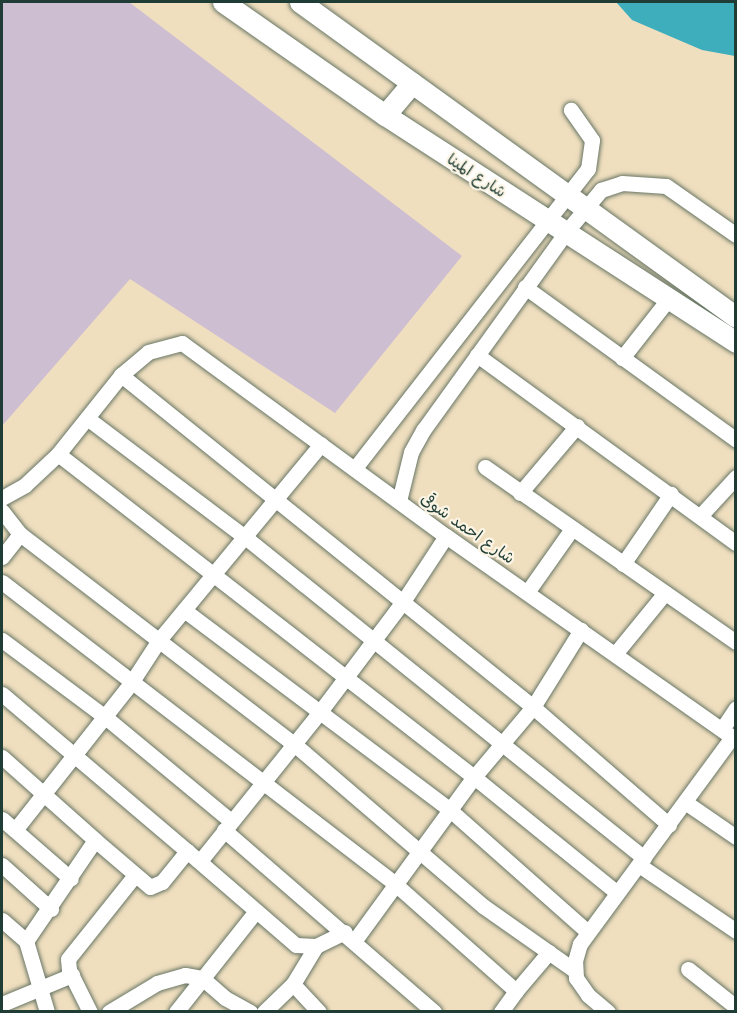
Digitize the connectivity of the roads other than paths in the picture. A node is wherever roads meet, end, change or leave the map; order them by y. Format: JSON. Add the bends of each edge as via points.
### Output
{"nodes":[{"id":1,"x":223,"y":2,"type":"edge"},
{"id":2,"x":300,"y":2,"type":"edge"},
{"id":3,"x":412,"y":83,"type":"junction"},
{"id":4,"x":571,"y":110,"type":"dead end"},
{"id":5,"x":385,"y":115,"type":"junction"},
{"id":6,"x":575,"y":203,"type":"junction"},
{"id":7,"x":557,"y":226,"type":"junction"},
{"id":8,"x":734,"y":230,"type":"edge"},
{"id":9,"x":525,"y":287,"type":"junction"},
{"id":10,"x":670,"y":297,"type":"junction"},
{"id":11,"x":735,"y":317,"type":"edge"},
{"id":12,"x":735,"y":342,"type":"edge"},
{"id":13,"x":477,"y":355,"type":"junction"},
{"id":14,"x":622,"y":358,"type":"junction"},
{"id":15,"x":121,"y":375,"type":"junction"},
{"id":16,"x":87,"y":418,"type":"junction"},
{"id":17,"x":577,"y":426,"type":"junction"},
{"id":18,"x":735,"y":440,"type":"edge"},
{"id":19,"x":321,"y":444,"type":"junction"},
{"id":20,"x":58,"y":454,"type":"junction"},
{"id":21,"x":485,"y":467,"type":"dead end"},
{"id":22,"x":355,"y":468,"type":"junction"},
{"id":23,"x":735,"y":477,"type":"edge"},
{"id":24,"x":520,"y":493,"type":"junction"},
{"id":25,"x":671,"y":494,"type":"junction"},
{"id":26,"x":2,"y":498,"type":"edge"},
{"id":27,"x":272,"y":499,"type":"junction"},
{"id":28,"x":399,"y":501,"type":"junction"},
{"id":29,"x":2,"y":511,"type":"edge"},
{"id":30,"x":701,"y":514,"type":"junction"},
{"id":31,"x":571,"y":530,"type":"junction"},
{"id":32,"x":20,"y":534,"type":"junction"},
{"id":33,"x":446,"y":536,"type":"junction"},
{"id":34,"x":245,"y":537,"type":"junction"},
{"id":35,"x":735,"y":543,"type":"edge"},
{"id":36,"x":2,"y":557,"type":"edge"},
{"id":37,"x":623,"y":564,"type":"junction"},
{"id":38,"x":214,"y":576,"type":"junction"},
{"id":39,"x":2,"y":582,"type":"edge"},
{"id":40,"x":528,"y":591,"type":"junction"},
{"id":41,"x":665,"y":593,"type":"junction"},
{"id":42,"x":402,"y":603,"type":"junction"},
{"id":43,"x":184,"y":610,"type":"junction"},
{"id":44,"x":581,"y":630,"type":"junction"},
{"id":45,"x":373,"y":639,"type":"junction"},
{"id":46,"x":2,"y":640,"type":"edge"},
{"id":47,"x":159,"y":640,"type":"junction"},
{"id":48,"x":735,"y":642,"type":"edge"},
{"id":49,"x":615,"y":654,"type":"junction"},
{"id":50,"x":345,"y":675,"type":"junction"},
{"id":51,"x":131,"y":682,"type":"junction"},
{"id":52,"x":2,"y":694,"type":"edge"},
{"id":53,"x":532,"y":707,"type":"junction"},
{"id":54,"x":735,"y":708,"type":"edge"},
{"id":55,"x":319,"y":713,"type":"junction"},
{"id":56,"x":104,"y":716,"type":"junction"},
{"id":57,"x":730,"y":736,"type":"edge"},
{"id":58,"x":504,"y":742,"type":"junction"},
{"id":59,"x":294,"y":744,"type":"junction"},
{"id":60,"x":73,"y":754,"type":"junction"},
{"id":61,"x":2,"y":757,"type":"edge"},
{"id":62,"x":474,"y":777,"type":"junction"},
{"id":63,"x":263,"y":781,"type":"junction"},
{"id":64,"x":42,"y":792,"type":"junction"},
{"id":65,"x":685,"y":801,"type":"junction"},
{"id":66,"x":450,"y":810,"type":"junction"},
{"id":67,"x":6,"y":825,"type":"edge"},
{"id":68,"x":228,"y":825,"type":"junction"},
{"id":69,"x":669,"y":825,"type":"junction"},
{"id":70,"x":735,"y":837,"type":"edge"},
{"id":71,"x":95,"y":840,"type":"junction"},
{"id":72,"x":187,"y":851,"type":"junction"},
{"id":73,"x":419,"y":854,"type":"junction"},
{"id":74,"x":200,"y":861,"type":"junction"},
{"id":75,"x":642,"y":861,"type":"junction"},
{"id":76,"x":2,"y":865,"type":"edge"},
{"id":77,"x":135,"y":875,"type":"junction"},
{"id":78,"x":71,"y":879,"type":"junction"},
{"id":79,"x":394,"y":883,"type":"junction"},
{"id":80,"x":617,"y":893,"type":"junction"},
{"id":81,"x":51,"y":909,"type":"junction"},
{"id":82,"x":256,"y":910,"type":"junction"},
{"id":83,"x":2,"y":920,"type":"edge"},
{"id":84,"x":735,"y":930,"type":"edge"},
{"id":85,"x":588,"y":932,"type":"junction"},
{"id":86,"x":350,"y":936,"type":"junction"},
{"id":87,"x":26,"y":941,"type":"junction"},
{"id":88,"x":316,"y":946,"type":"junction"},
{"id":89,"x":549,"y":952,"type":"junction"},
{"id":90,"x":688,"y":969,"type":"dead end"},
{"id":91,"x":574,"y":970,"type":"junction"},
{"id":92,"x":72,"y":975,"type":"junction"},
{"id":93,"x":202,"y":978,"type":"junction"},
{"id":94,"x":293,"y":984,"type":"junction"},
{"id":95,"x":41,"y":990,"type":"junction"},
{"id":96,"x":516,"y":991,"type":"junction"},
{"id":97,"x":2,"y":1004,"type":"edge"},
{"id":98,"x":735,"y":1007,"type":"edge"},
{"id":99,"x":47,"y":1011,"type":"edge"},
{"id":100,"x":90,"y":1011,"type":"edge"},
{"id":101,"x":109,"y":1011,"type":"edge"},
{"id":102,"x":176,"y":1011,"type":"edge"},
{"id":103,"x":250,"y":1011,"type":"edge"},
{"id":104,"x":264,"y":1011,"type":"edge"},
{"id":105,"x":319,"y":1011,"type":"edge"},
{"id":106,"x":434,"y":1011,"type":"edge"},
{"id":107,"x":501,"y":1011,"type":"edge"},
{"id":108,"x":608,"y":1011,"type":"edge"}],
"edges":[{"from":1,"to":5,"type":"main road","name":"شارع المينا"},
{"from":2,"to":3,"type":"main road","name":"شارع المينا"},
{"from":3,"to":5,"type":"main road"},
{"from":3,"to":6,"type":"main road","name":"شارع المينا"},
{"from":4,"to":6,"type":"street","via":[[588,130],[593,150]]},
{"from":5,"to":7,"type":"main road","name":"شارع المينا"},
{"from":6,"to":7,"type":"street"},
{"from":6,"to":7,"type":"street"},
{"from":6,"to":8,"type":"street","via":[[611,185],[654,183],[666,186]]},
{"from":6,"to":11,"type":"main road","name":"شارع المينا"},
{"from":7,"to":9,"type":"street"},
{"from":7,"to":10,"type":"main road","name":"شارع المينا"},
{"from":7,"to":22,"type":"street"},
{"from":9,"to":13,"type":"street"},
{"from":9,"to":14,"type":"street"},
{"from":10,"to":12,"type":"main road","name":"شارع المينا"},
{"from":10,"to":14,"type":"street"},
{"from":13,"to":17,"type":"street"},
{"from":13,"to":28,"type":"street","via":[[415,443]]},
{"from":14,"to":18,"type":"street"},
{"from":15,"to":16,"type":"street"},
{"from":15,"to":19,"type":"street","name":"شارع احمد شوقى","via":[[148,352],[182,343]]},
{"from":15,"to":27,"type":"street"},
{"from":16,"to":20,"type":"street"},
{"from":16,"to":34,"type":"street"},
{"from":17,"to":24,"type":"street"},
{"from":17,"to":25,"type":"street"},
{"from":19,"to":22,"type":"street","name":"شارع احمد شوقى"},
{"from":19,"to":27,"type":"street"},
{"from":20,"to":26,"type":"street","via":[[25,485]]},
{"from":20,"to":38,"type":"street"},
{"from":21,"to":24,"type":"street"},
{"from":22,"to":28,"type":"street","name":"شارع احمد شوقى"},
{"from":23,"to":30,"type":"street"},
{"from":24,"to":31,"type":"street"},
{"from":25,"to":30,"type":"street"},
{"from":25,"to":37,"type":"street"},
{"from":27,"to":34,"type":"street"},
{"from":27,"to":42,"type":"street"},
{"from":28,"to":33,"type":"street","name":"شارع احمد شوقى"},
{"from":29,"to":32,"type":"street"},
{"from":30,"to":35,"type":"street"},
{"from":31,"to":37,"type":"street"},
{"from":31,"to":40,"type":"street"},
{"from":32,"to":36,"type":"street"},
{"from":32,"to":47,"type":"street"},
{"from":33,"to":40,"type":"street","name":"شارع احمد شوقى"},
{"from":33,"to":42,"type":"street"},
{"from":34,"to":38,"type":"street"},
{"from":34,"to":45,"type":"street"},
{"from":37,"to":41,"type":"street"},
{"from":38,"to":43,"type":"street"},
{"from":38,"to":50,"type":"street"},
{"from":39,"to":51,"type":"street"},
{"from":40,"to":44,"type":"street","name":"شارع احمد شوقى"},
{"from":41,"to":48,"type":"street"},
{"from":41,"to":49,"type":"street"},
{"from":42,"to":45,"type":"street"},
{"from":42,"to":53,"type":"street"},
{"from":43,"to":47,"type":"street"},
{"from":43,"to":55,"type":"street"},
{"from":44,"to":49,"type":"street","name":"شارع احمد شوقى"},
{"from":44,"to":53,"type":"street"},
{"from":45,"to":50,"type":"street"},
{"from":45,"to":58,"type":"street"},
{"from":46,"to":56,"type":"street"},
{"from":47,"to":51,"type":"street"},
{"from":47,"to":59,"type":"street"},
{"from":49,"to":57,"type":"street","name":"شارع احمد شوقى"},
{"from":50,"to":55,"type":"street"},
{"from":50,"to":62,"type":"street"},
{"from":51,"to":56,"type":"street"},
{"from":51,"to":63,"type":"street"},
{"from":52,"to":60,"type":"street"},
{"from":53,"to":58,"type":"street"},
{"from":53,"to":69,"type":"street"},
{"from":54,"to":57,"type":"street"},
{"from":55,"to":59,"type":"street"},
{"from":55,"to":66,"type":"street"},
{"from":56,"to":60,"type":"street"},
{"from":56,"to":68,"type":"street"},
{"from":57,"to":65,"type":"street"},
{"from":58,"to":62,"type":"street"},
{"from":58,"to":75,"type":"street"},
{"from":59,"to":63,"type":"street"},
{"from":59,"to":73,"type":"street"},
{"from":60,"to":64,"type":"street"},
{"from":60,"to":72,"type":"street"},
{"from":61,"to":64,"type":"street"},
{"from":62,"to":66,"type":"street"},
{"from":62,"to":80,"type":"street"},
{"from":63,"to":68,"type":"street"},
{"from":63,"to":79,"type":"street"},
{"from":64,"to":67,"type":"street"},
{"from":64,"to":71,"type":"street"},
{"from":65,"to":69,"type":"street"},
{"from":65,"to":70,"type":"street"},
{"from":66,"to":73,"type":"street"},
{"from":66,"to":85,"type":"street"},
{"from":67,"to":78,"type":"street"},
{"from":68,"to":74,"type":"street"},
{"from":68,"to":86,"type":"street"},
{"from":69,"to":75,"type":"street"},
{"from":71,"to":77,"type":"street"},
{"from":71,"to":78,"type":"street"},
{"from":72,"to":74,"type":"street"},
{"from":72,"to":77,"type":"street","via":[[158,886],[147,885]]},
{"from":73,"to":79,"type":"street"},
{"from":73,"to":89,"type":"street"},
{"from":74,"to":82,"type":"street"},
{"from":75,"to":80,"type":"street"},
{"from":75,"to":84,"type":"street"},
{"from":76,"to":81,"type":"street"},
{"from":77,"to":92,"type":"street","via":[[71,955],[68,967]]},
{"from":78,"to":81,"type":"street"},
{"from":79,"to":86,"type":"street"},
{"from":79,"to":96,"type":"street"},
{"from":80,"to":85,"type":"street"},
{"from":81,"to":87,"type":"street"},
{"from":82,"to":88,"type":"street","via":[[287,941],[303,947]]},
{"from":82,"to":93,"type":"street"},
{"from":83,"to":87,"type":"street"},
{"from":85,"to":91,"type":"street"},
{"from":86,"to":88,"type":"street"},
{"from":86,"to":106,"type":"street"},
{"from":87,"to":95,"type":"street"},
{"from":88,"to":94,"type":"street"},
{"from":89,"to":91,"type":"street"},
{"from":89,"to":96,"type":"street"},
{"from":90,"to":98,"type":"street"},
{"from":91,"to":108,"type":"street","via":[[588,995]]},
{"from":92,"to":95,"type":"street"},
{"from":92,"to":100,"type":"street"},
{"from":93,"to":101,"type":"street","via":[[185,975],[166,980]]},
{"from":93,"to":102,"type":"street"},
{"from":93,"to":103,"type":"street","via":[[225,998]]},
{"from":94,"to":104,"type":"street"},
{"from":94,"to":105,"type":"street"},
{"from":95,"to":97,"type":"street"},
{"from":95,"to":99,"type":"street"},
{"from":96,"to":107,"type":"street"}]}
